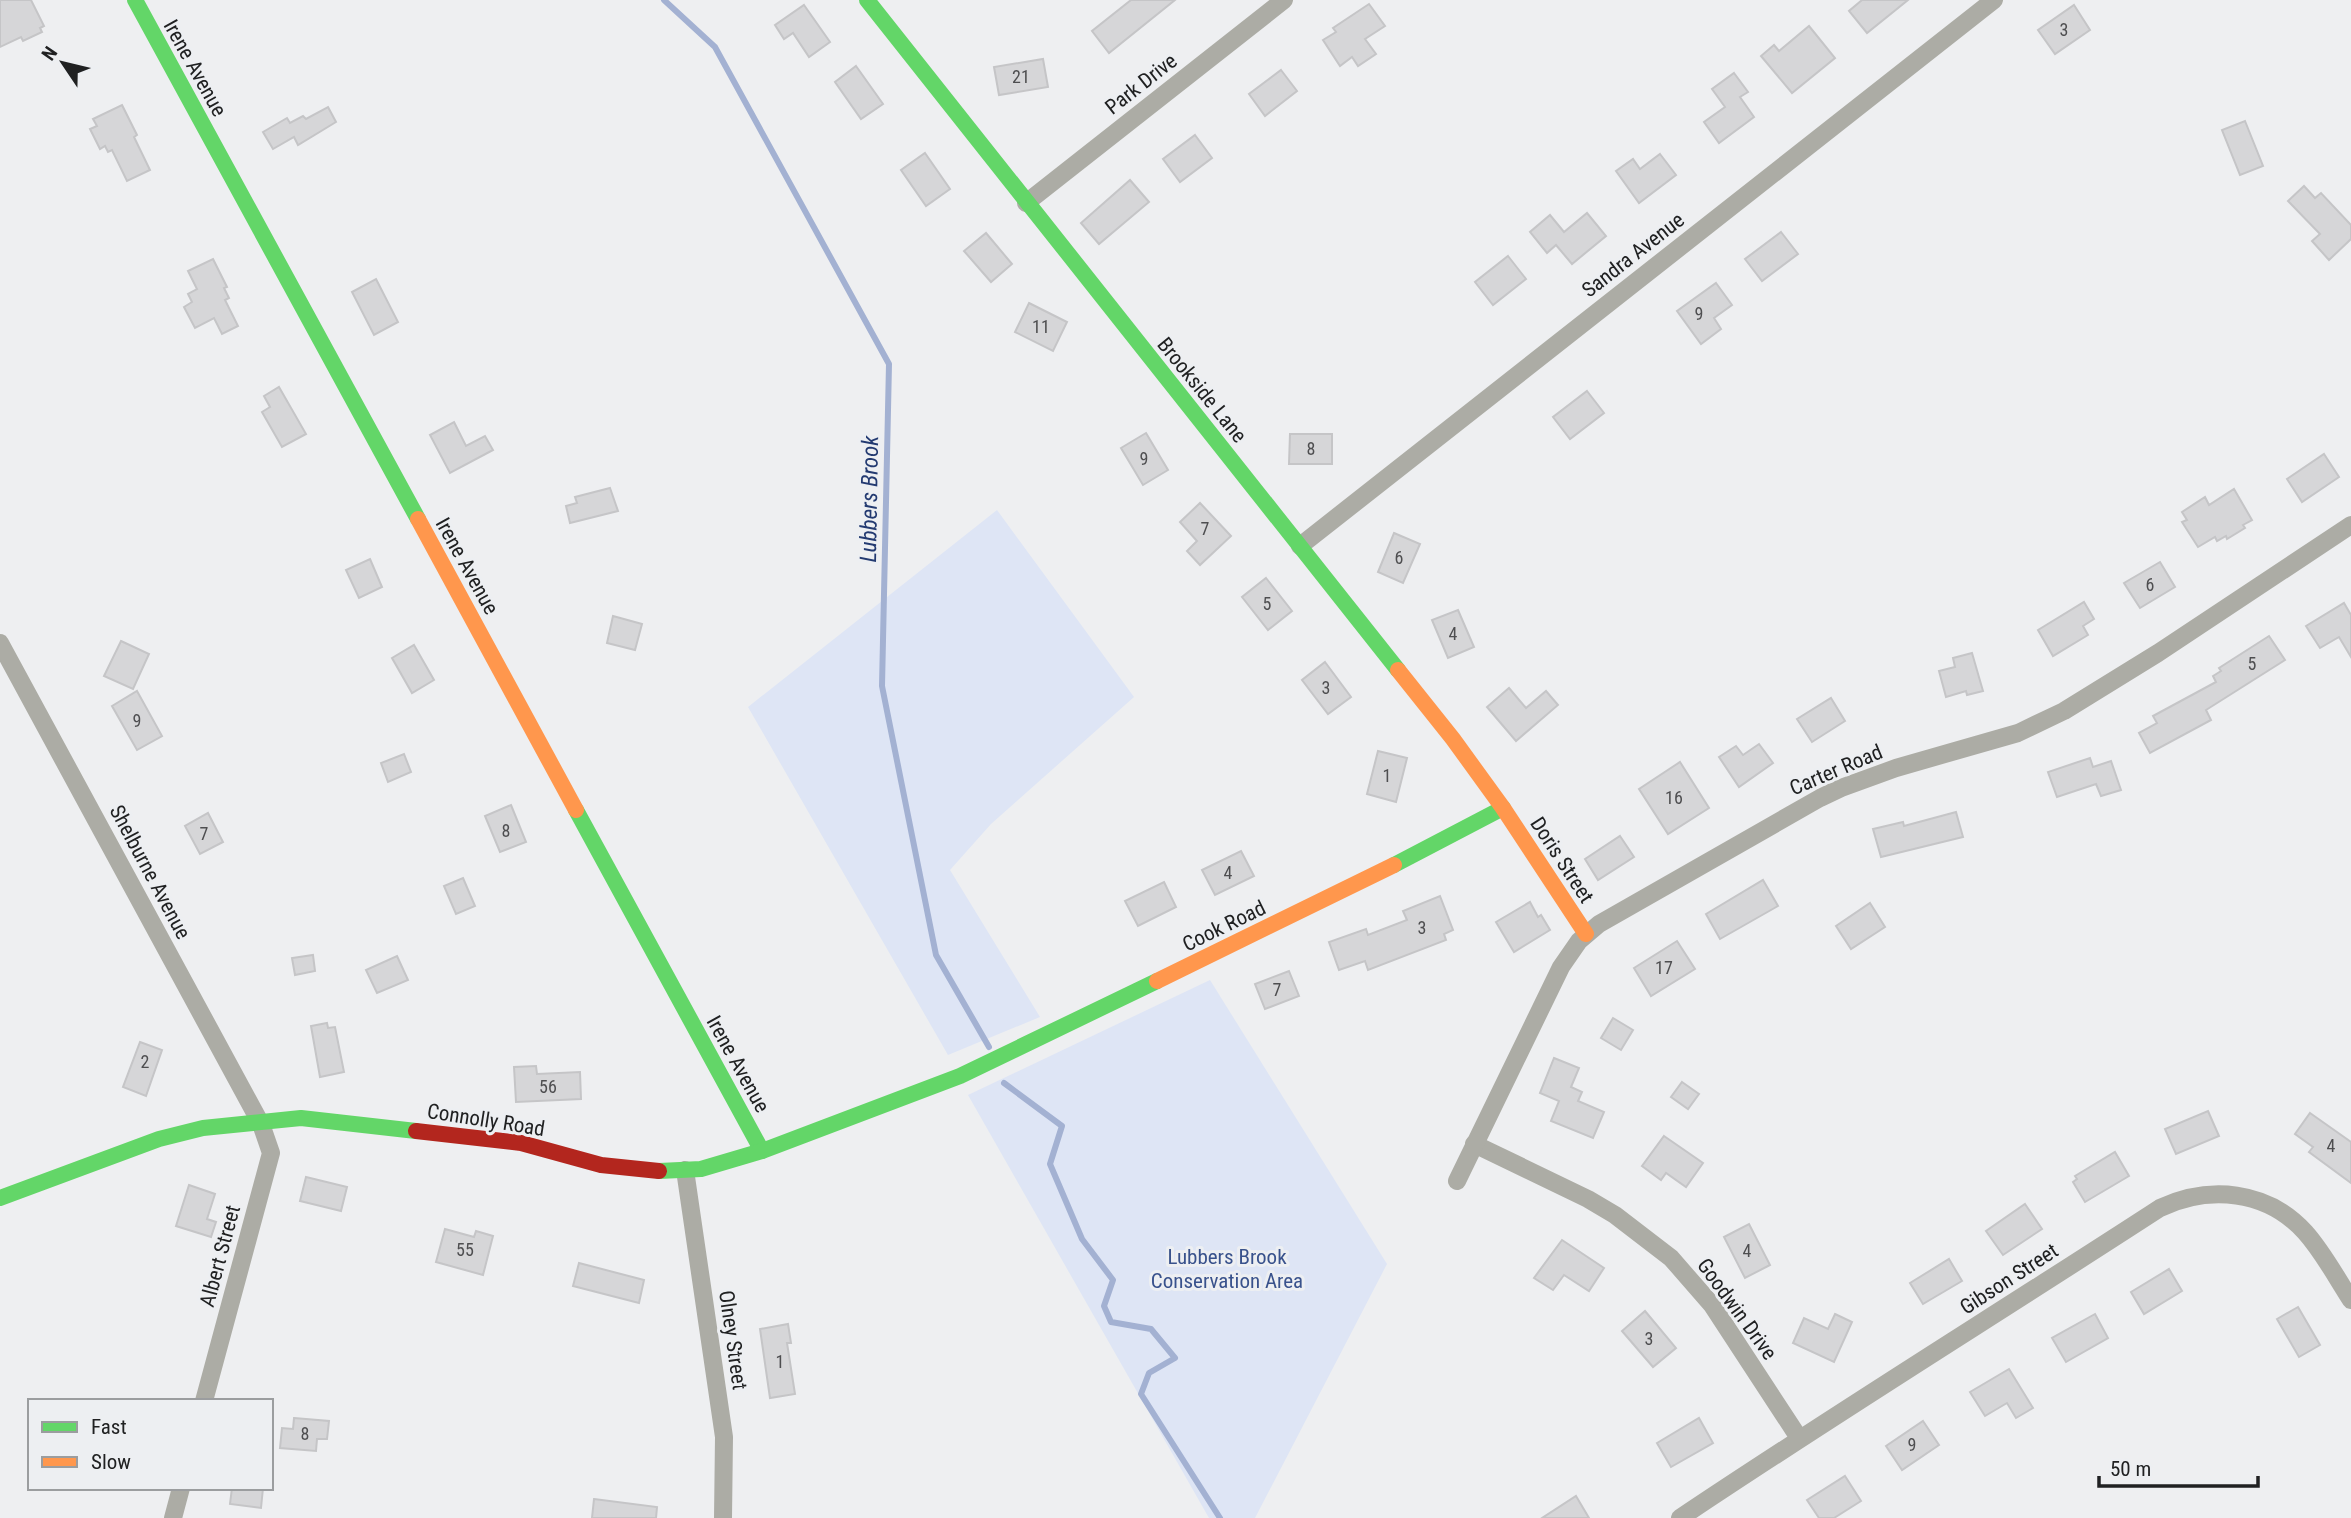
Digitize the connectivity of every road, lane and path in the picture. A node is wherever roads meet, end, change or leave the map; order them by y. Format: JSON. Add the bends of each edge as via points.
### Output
{"nodes":[{"id":1,"x":135,"y":0,"type":"edge"},
{"id":2,"x":867,"y":0,"type":"edge"},
{"id":3,"x":1284,"y":0,"type":"edge"},
{"id":4,"x":1994,"y":0,"type":"edge"},
{"id":5,"x":1026,"y":203,"type":"junction"},
{"id":6,"x":2351,"y":525,"type":"edge"},
{"id":7,"x":1300,"y":546,"type":"junction"},
{"id":8,"x":0,"y":643,"type":"edge"},
{"id":9,"x":1503,"y":808,"type":"junction"},
{"id":10,"x":1586,"y":934,"type":"junction"},
{"id":11,"x":960,"y":1076,"type":"joint"},
{"id":12,"x":261,"y":1124,"type":"junction"},
{"id":13,"x":1474,"y":1144,"type":"junction"},
{"id":14,"x":762,"y":1152,"type":"junction"},
{"id":15,"x":685,"y":1170,"type":"junction"},
{"id":16,"x":1457,"y":1181,"type":"dead end"},
{"id":17,"x":0,"y":1198,"type":"edge"},
{"id":18,"x":2351,"y":1300,"type":"edge"},
{"id":19,"x":205,"y":1399,"type":"edge"},
{"id":20,"x":1799,"y":1438,"type":"junction"},
{"id":21,"x":180,"y":1490,"type":"edge"},
{"id":22,"x":173,"y":1518,"type":"edge"},
{"id":23,"x":723,"y":1518,"type":"edge"},
{"id":24,"x":1680,"y":1518,"type":"edge"}],
"edges":[{"from":1,"to":14,"type":"street","name":"Irene Avenue"},
{"from":2,"to":5,"type":"street","name":"Brookside Lane"},
{"from":3,"to":5,"type":"street","name":"Park Drive"},
{"from":4,"to":7,"type":"street","name":"Sandra Avenue"},
{"from":5,"to":7,"type":"street","name":"Brookside Lane"},
{"from":6,"to":10,"type":"street","name":"Carter Road","via":[[2055,716],[2018,733],[1841,788]]},
{"from":7,"to":9,"type":"street","name":"Brookside Lane"},
{"from":8,"to":12,"type":"street","name":"Shelburne Avenue"},
{"from":9,"to":10,"type":"street","name":"Doris Street"},
{"from":9,"to":11,"type":"street","name":"Cook Road","via":[[1328,899]]},
{"from":10,"to":13,"type":"street","name":"Carter Road","via":[[1561,967]]},
{"from":11,"to":14,"type":"street","name":"Connolly Road"},
{"from":12,"to":15,"type":"street","name":"Connolly Road","via":[[301,1118],[379,1125],[521,1143],[601,1165]]},
{"from":12,"to":17,"type":"street","name":"Connolly Road","via":[[203,1128],[159,1139]]},
{"from":12,"to":19,"type":"street","name":"Albert Street","via":[[271,1153]]},
{"from":13,"to":16,"type":"street","name":"Carter Road"},
{"from":13,"to":20,"type":"street","name":"Goodwin Drive","via":[[1588,1199],[1671,1258],[1712,1305]]},
{"from":14,"to":15,"type":"street","name":"Connolly Road"},
{"from":15,"to":23,"type":"street","name":"Olney Street","via":[[724,1437]]},
{"from":18,"to":20,"type":"street","name":"Gibson Street","via":[[2304,1231],[2277,1209],[2224,1194],[2179,1199]]},
{"from":20,"to":24,"type":"street","name":"Gibson Street"},
{"from":21,"to":22,"type":"street"}]}
